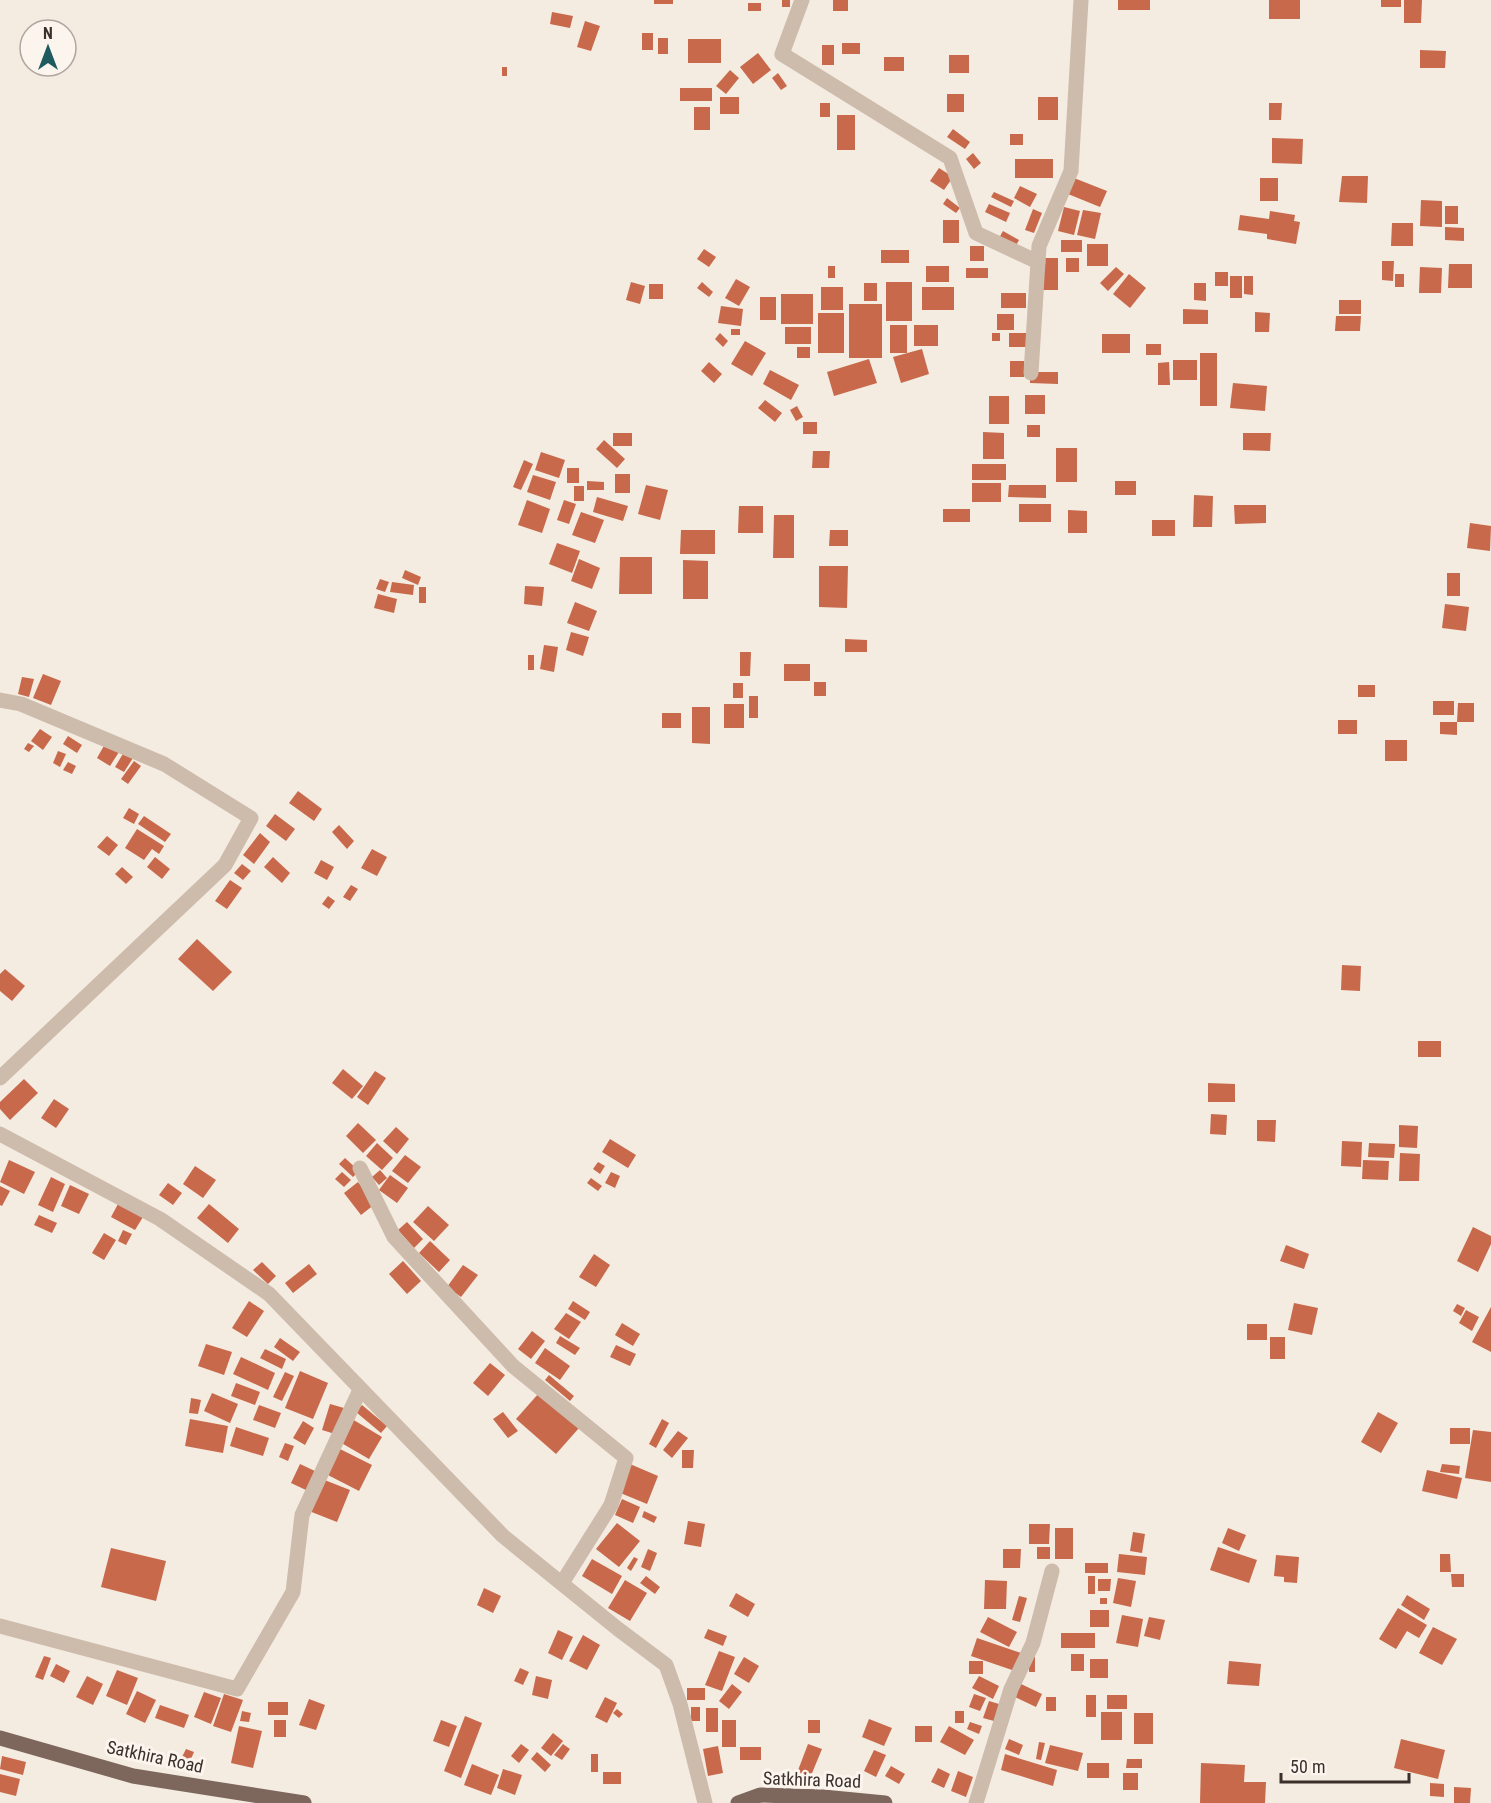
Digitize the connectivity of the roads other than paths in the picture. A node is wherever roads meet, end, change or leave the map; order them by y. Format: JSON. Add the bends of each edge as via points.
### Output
{"nodes":[{"id":1,"x":802,"y":0,"type":"edge"},
{"id":2,"x":1081,"y":0,"type":"edge"},
{"id":3,"x":1038,"y":262,"type":"junction"},
{"id":4,"x":1031,"y":373,"type":"dead end"},
{"id":5,"x":0,"y":700,"type":"edge"},
{"id":6,"x":0,"y":1078,"type":"edge"},
{"id":7,"x":0,"y":1134,"type":"edge"},
{"id":8,"x":360,"y":1168,"type":"dead end"},
{"id":9,"x":360,"y":1390,"type":"junction"},
{"id":10,"x":1052,"y":1571,"type":"dead end"},
{"id":11,"x":562,"y":1583,"type":"junction"},
{"id":12,"x":0,"y":1626,"type":"edge"},
{"id":13,"x":0,"y":1738,"type":"edge"},
{"id":14,"x":304,"y":1803,"type":"edge"},
{"id":15,"x":705,"y":1803,"type":"edge"},
{"id":16,"x":738,"y":1803,"type":"edge"},
{"id":17,"x":885,"y":1803,"type":"edge"},
{"id":18,"x":976,"y":1803,"type":"edge"}],
"edges":[{"from":1,"to":3,"type":"street","via":[[782,54],[950,158],[976,233]]},
{"from":2,"to":3,"type":"street","via":[[1071,171],[1039,246]]},
{"from":3,"to":4,"type":"street"},
{"from":5,"to":6,"type":"street","via":[[21,704],[164,764],[251,818],[225,865]]},
{"from":7,"to":9,"type":"street","via":[[160,1219],[269,1294]]},
{"from":8,"to":11,"type":"street","via":[[394,1238],[513,1366],[626,1458],[611,1505]]},
{"from":9,"to":11,"type":"street","via":[[503,1536]]},
{"from":9,"to":12,"type":"street","via":[[302,1515],[293,1592],[237,1689]]},
{"from":10,"to":18,"type":"street","via":[[1033,1643],[1011,1689]]},
{"from":11,"to":15,"type":"street","via":[[666,1665]]},
{"from":13,"to":14,"type":"main road","name":"Satkhira Road","via":[[133,1776]]},
{"from":16,"to":17,"type":"main road","name":"Satkhira Road","via":[[760,1796]]}]}
